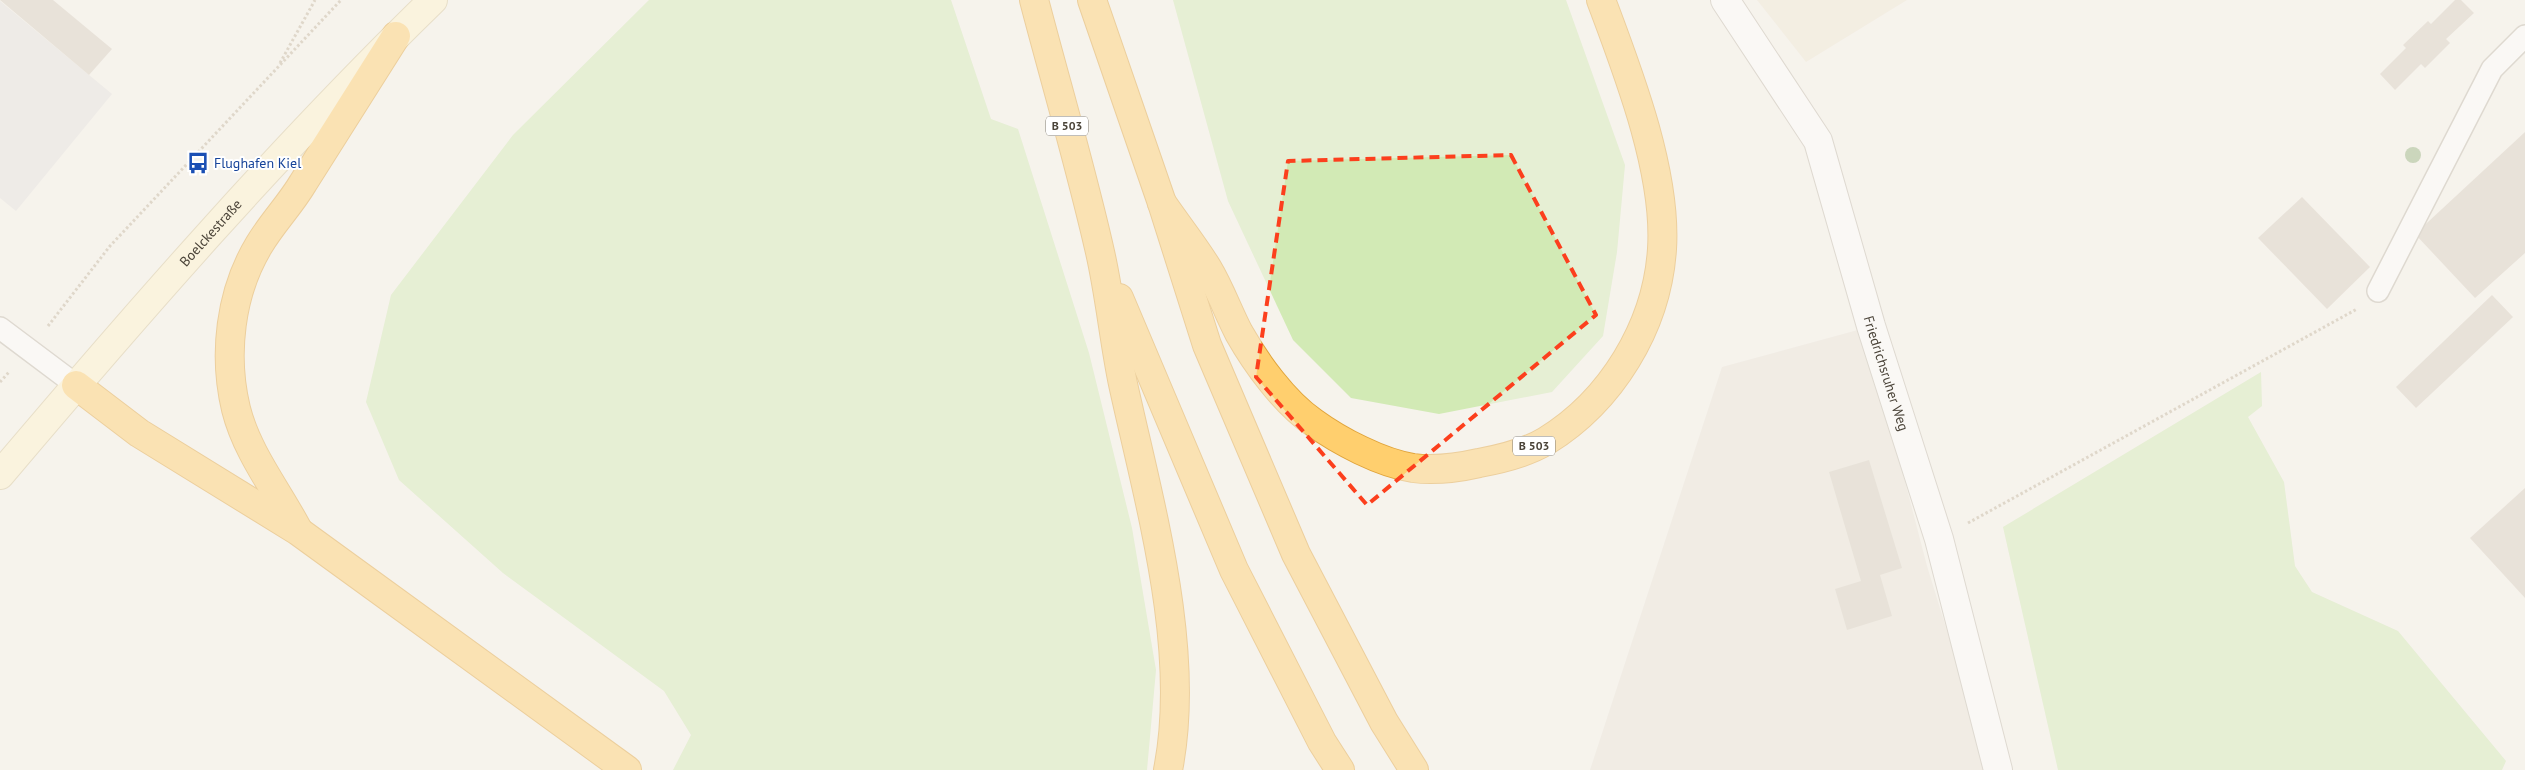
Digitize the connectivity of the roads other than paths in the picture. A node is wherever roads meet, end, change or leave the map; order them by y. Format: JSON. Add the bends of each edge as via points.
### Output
{"nodes":[{"id":1,"x":433,"y":0,"type":"edge"},
{"id":2,"x":1034,"y":0,"type":"edge"},
{"id":3,"x":1092,"y":0,"type":"edge"},
{"id":4,"x":1601,"y":0,"type":"edge"},
{"id":5,"x":1725,"y":0,"type":"edge"},
{"id":6,"x":396,"y":36,"type":"junction"},
{"id":7,"x":2525,"y":36,"type":"edge"},
{"id":8,"x":1162,"y":203,"type":"junction"},
{"id":9,"x":1100,"y":253,"type":"junction"},
{"id":10,"x":2378,"y":291,"type":"road end"},
{"id":11,"x":0,"y":328,"type":"edge"},
{"id":12,"x":76,"y":385,"type":"junction"},
{"id":13,"x":0,"y":475,"type":"edge"},
{"id":14,"x":298,"y":531,"type":"junction"},
{"id":15,"x":627,"y":770,"type":"edge"},
{"id":16,"x":1168,"y":770,"type":"edge"},
{"id":17,"x":1340,"y":770,"type":"edge"},
{"id":18,"x":1414,"y":770,"type":"edge"},
{"id":19,"x":1998,"y":770,"type":"edge"}],
"edges":[{"from":1,"to":6,"type":"street","name":"Boelckestraße"},
{"from":2,"to":9,"type":"highway","number":"B 503"},
{"from":3,"to":8,"type":"highway","number":"B 503"},
{"from":4,"to":8,"type":"highway","number":"B 503","via":[[1630,77],[1649,146],[1660,201],[1662,249],[1656,288],[1643,327],[1620,371],[1583,414],[1544,442],[1504,458],[1452,469],[1412,468],[1360,451],[1311,421],[1272,381],[1240,334],[1208,270]]},
{"from":5,"to":19,"type":"street","name":"Friedrichsruher Weg","via":[[1818,141],[1939,539]]},
{"from":6,"to":12,"type":"street","name":"Boelckestraße","via":[[239,202]]},
{"from":6,"to":14,"type":"highway","via":[[301,186],[258,247],[234,308],[230,377],[237,410],[247,442]]},
{"from":7,"to":10,"type":"lane","via":[[2492,69]]},
{"from":8,"to":18,"type":"highway","number":"B 503","via":[[1207,345],[1296,554],[1384,722]]},
{"from":9,"to":16,"type":"highway","via":[[1169,614],[1175,711]]},
{"from":9,"to":17,"type":"highway","number":"B 503","via":[[1234,570],[1322,742]]},
{"from":11,"to":12,"type":"lane"},
{"from":12,"to":13,"type":"street","name":"Boelckestraße"},
{"from":12,"to":14,"type":"highway","via":[[139,433]]},
{"from":14,"to":15,"type":"highway"}]}
